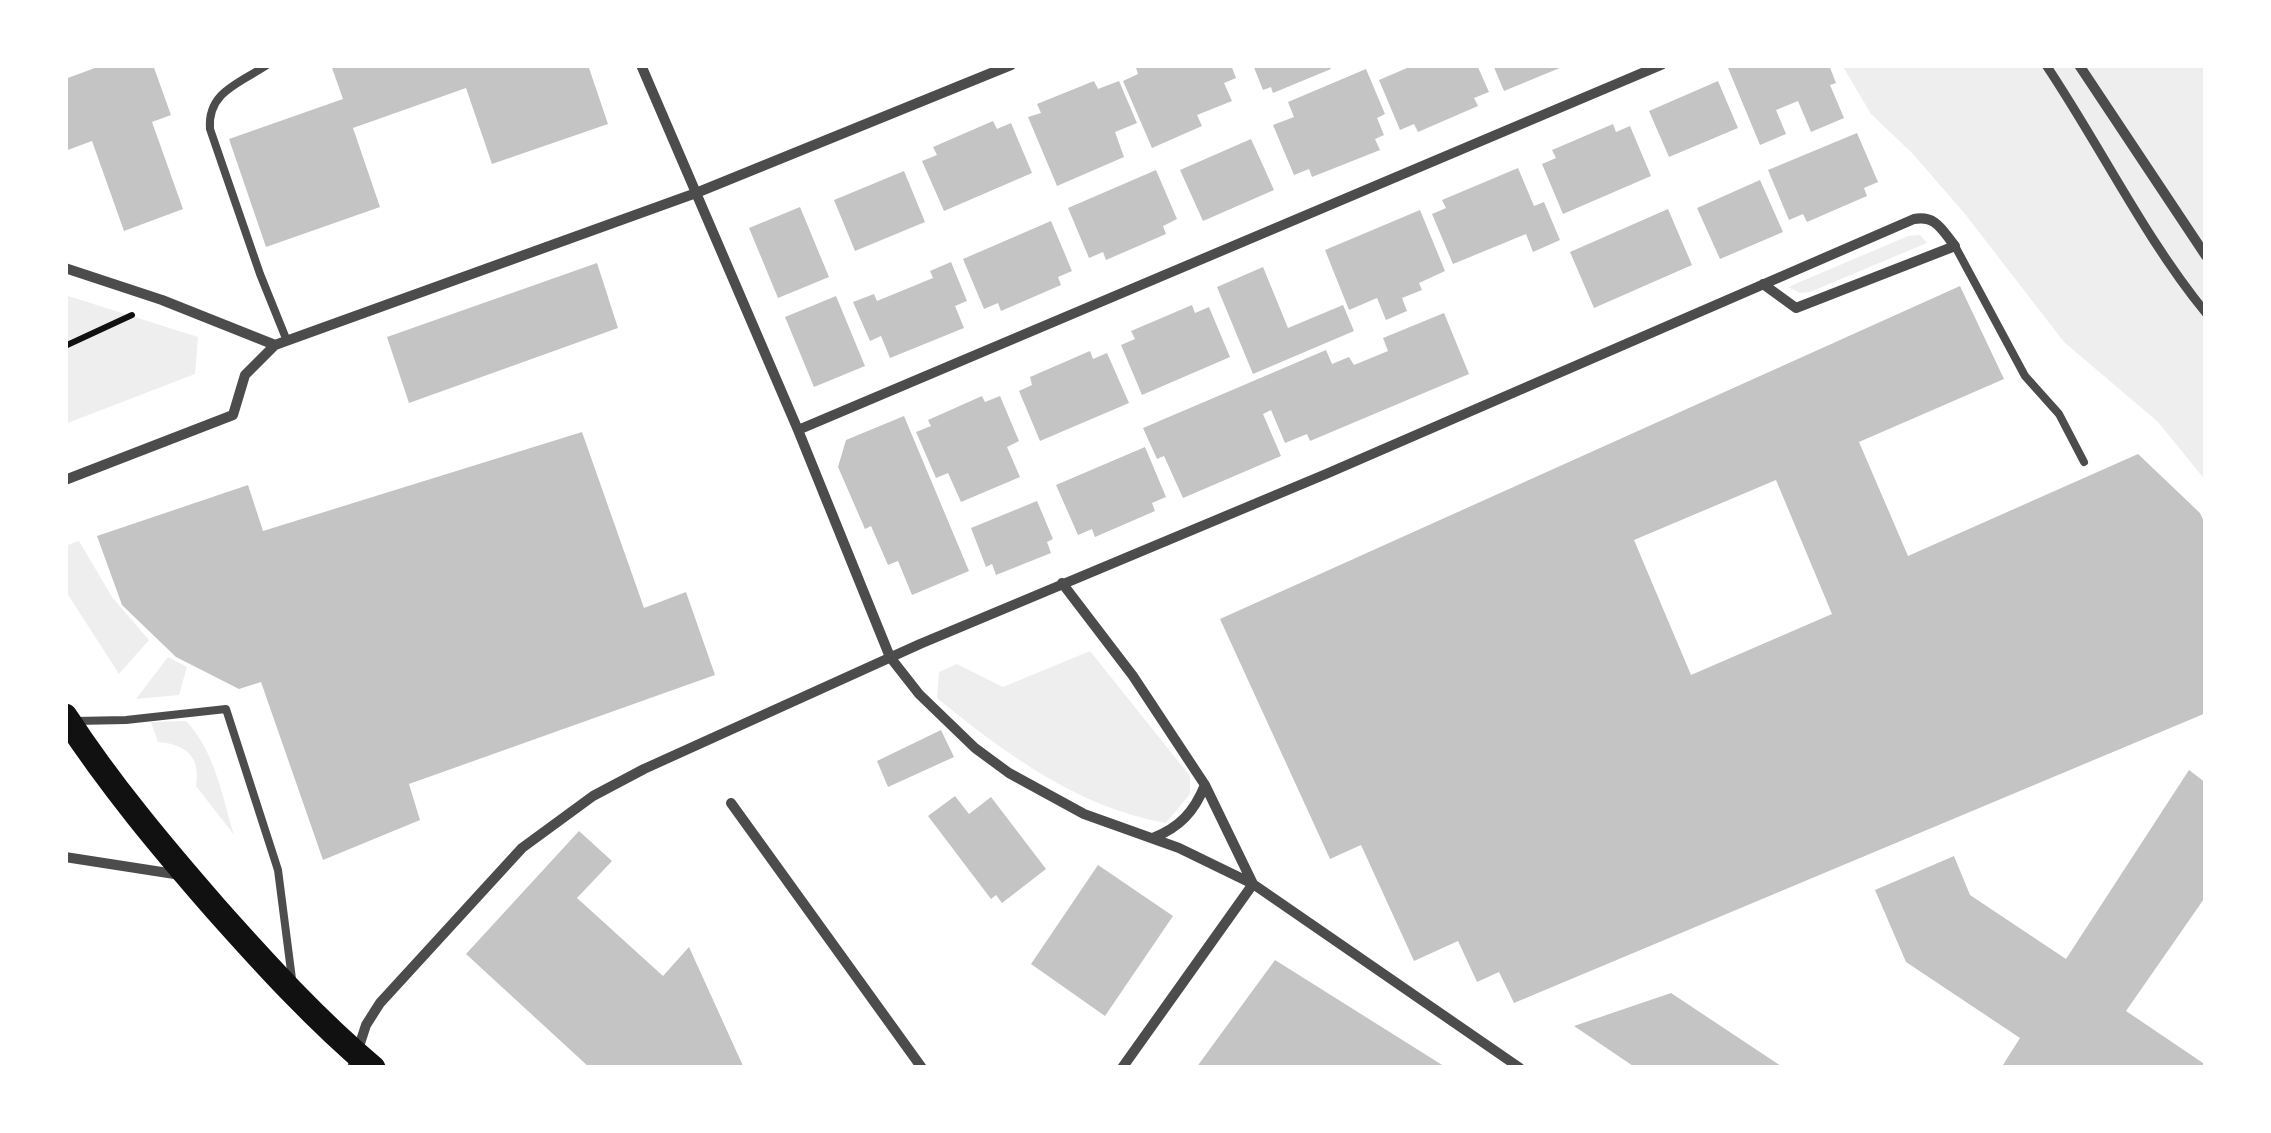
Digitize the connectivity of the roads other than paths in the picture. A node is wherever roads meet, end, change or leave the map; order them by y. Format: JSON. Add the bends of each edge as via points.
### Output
{"nodes":[{"id":1,"x":267,"y":65,"type":"edge"},
{"id":2,"x":641,"y":65,"type":"edge"},
{"id":3,"x":1011,"y":65,"type":"edge"},
{"id":4,"x":1661,"y":65,"type":"edge"},
{"id":5,"x":2046,"y":65,"type":"edge"},
{"id":6,"x":2079,"y":65,"type":"edge"},
{"id":7,"x":696,"y":194,"type":"junction"},
{"id":8,"x":1955,"y":246,"type":"junction"},
{"id":9,"x":2206,"y":256,"type":"edge"},
{"id":10,"x":65,"y":268,"type":"edge"},
{"id":11,"x":1763,"y":284,"type":"junction"},
{"id":12,"x":2206,"y":313,"type":"edge"},
{"id":13,"x":287,"y":341,"type":"junction"},
{"id":14,"x":275,"y":345,"type":"junction"},
{"id":15,"x":798,"y":430,"type":"junction"},
{"id":16,"x":2084,"y":462,"type":"dead end"},
{"id":17,"x":65,"y":480,"type":"edge"},
{"id":18,"x":1062,"y":584,"type":"junction"},
{"id":19,"x":890,"y":657,"type":"junction"},
{"id":20,"x":67,"y":718,"type":"edge"},
{"id":21,"x":1205,"y":785,"type":"junction"},
{"id":22,"x":731,"y":803,"type":"dead end"},
{"id":23,"x":1152,"y":838,"type":"junction"},
{"id":24,"x":65,"y":857,"type":"edge"},
{"id":25,"x":187,"y":876,"type":"junction"},
{"id":26,"x":1253,"y":884,"type":"junction"},
{"id":27,"x":294,"y":993,"type":"junction"},
{"id":28,"x":360,"y":1063,"type":"edge"},
{"id":29,"x":922,"y":1068,"type":"edge"},
{"id":30,"x":1122,"y":1068,"type":"edge"},
{"id":31,"x":1520,"y":1068,"type":"edge"}],
"edges":[{"from":1,"to":13,"type":"lane","via":[[215,99],[208,113]]},
{"from":2,"to":7,"type":"street"},
{"from":3,"to":7,"type":"street"},
{"from":4,"to":15,"type":"street"},
{"from":5,"to":12,"type":"street","via":[[2170,269]]},
{"from":6,"to":9,"type":"street"},
{"from":7,"to":13,"type":"street"},
{"from":7,"to":15,"type":"street"},
{"from":8,"to":11,"type":"street","via":[[1796,308]]},
{"from":8,"to":11,"type":"street","via":[[1934,220],[1914,219]]},
{"from":8,"to":16,"type":"lane","via":[[2026,376],[2059,414]]},
{"from":10,"to":14,"type":"street"},
{"from":11,"to":18,"type":"street"},
{"from":13,"to":14,"type":"street"},
{"from":14,"to":17,"type":"street","via":[[244,375],[233,415]]},
{"from":15,"to":19,"type":"street"},
{"from":18,"to":19,"type":"street"},
{"from":18,"to":21,"type":"street"},
{"from":19,"to":23,"type":"street","via":[[946,722],[1009,774],[1084,814]]},
{"from":19,"to":28,"type":"street","via":[[644,769],[553,823],[387,994],[366,1025]]},
{"from":20,"to":25,"type":"main road"},
{"from":20,"to":27,"type":"lane","via":[[126,720],[226,709],[278,870]]},
{"from":21,"to":23,"type":"street","via":[[1184,821]]},
{"from":21,"to":26,"type":"street"},
{"from":22,"to":29,"type":"street"},
{"from":23,"to":26,"type":"street"},
{"from":24,"to":25,"type":"street"},
{"from":25,"to":27,"type":"main road"},
{"from":26,"to":30,"type":"street"},
{"from":26,"to":31,"type":"street"},
{"from":27,"to":28,"type":"main road"}]}
